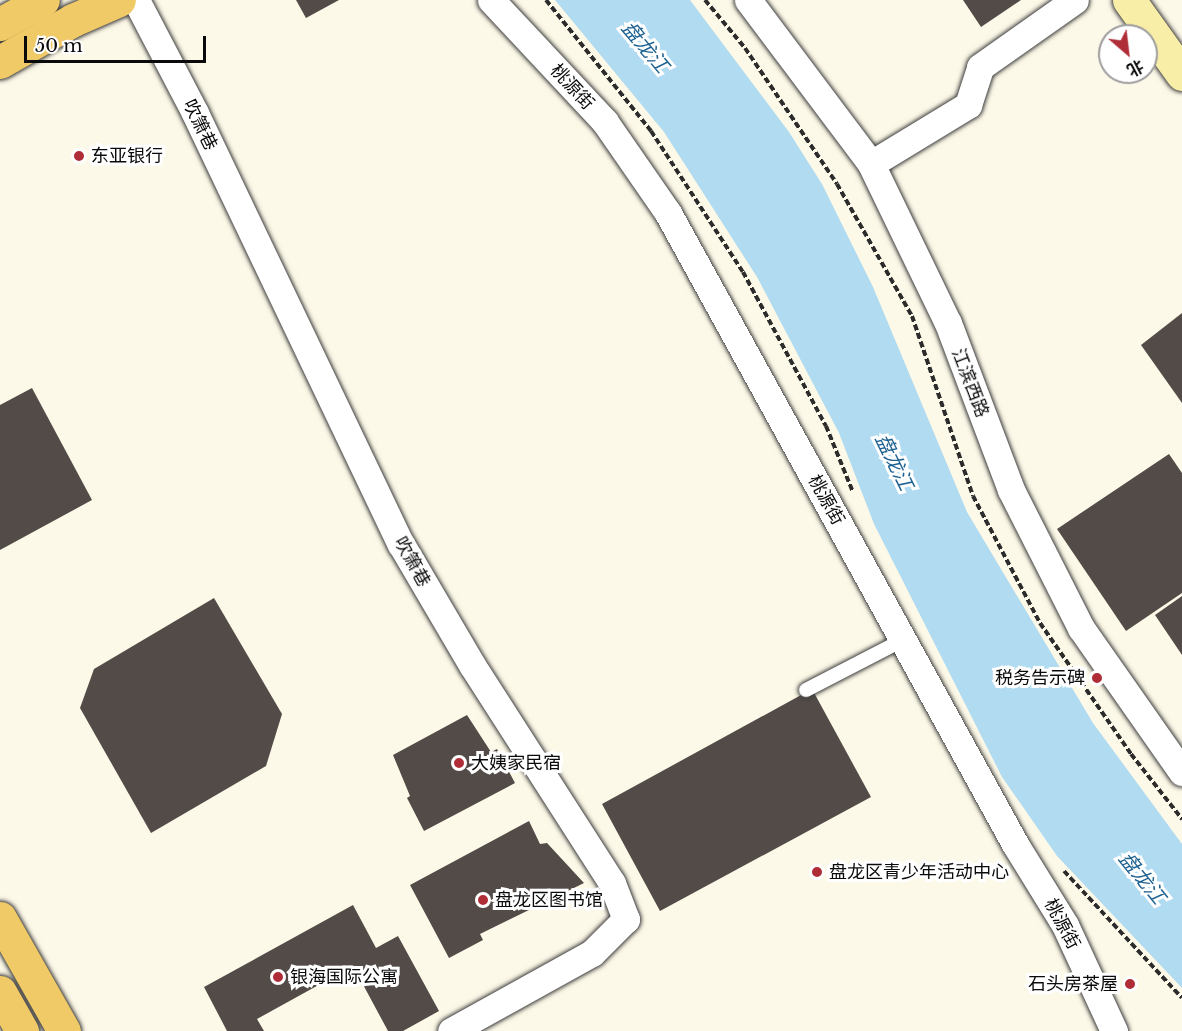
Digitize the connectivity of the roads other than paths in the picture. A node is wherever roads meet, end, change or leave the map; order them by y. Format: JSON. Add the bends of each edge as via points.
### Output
{"nodes":[{"id":1,"x":42,"y":0,"type":"edge"},
{"id":2,"x":119,"y":0,"type":"edge"},
{"id":3,"x":136,"y":0,"type":"edge"},
{"id":4,"x":490,"y":0,"type":"edge"},
{"id":5,"x":748,"y":0,"type":"edge"},
{"id":6,"x":1075,"y":0,"type":"edge"},
{"id":7,"x":1129,"y":0,"type":"edge"},
{"id":8,"x":0,"y":24,"type":"edge"},
{"id":9,"x":0,"y":62,"type":"edge"},
{"id":10,"x":1182,"y":74,"type":"edge"},
{"id":11,"x":871,"y":164,"type":"junction"},
{"id":12,"x":903,"y":640,"type":"junction"},
{"id":13,"x":806,"y":690,"type":"dead end"},
{"id":14,"x":1182,"y":772,"type":"edge"},
{"id":15,"x":0,"y":918,"type":"edge"},
{"id":16,"x":0,"y":992,"type":"edge"},
{"id":17,"x":22,"y":1031,"type":"edge"},
{"id":18,"x":64,"y":1031,"type":"edge"},
{"id":19,"x":451,"y":1031,"type":"edge"},
{"id":20,"x":1114,"y":1031,"type":"edge"}],
"edges":[{"from":1,"to":8,"type":"main road"},
{"from":2,"to":9,"type":"main road","via":[[73,20]]},
{"from":3,"to":19,"type":"street","name":"吹箫巷","via":[[195,113],[401,544],[472,665],[612,883],[626,919],[592,953]]},
{"from":4,"to":12,"type":"street","name":"桃源街","via":[[606,122],[668,213]]},
{"from":5,"to":11,"type":"street","name":"江滨西路"},
{"from":6,"to":11,"type":"street","via":[[980,67],[968,105]]},
{"from":7,"to":10,"type":"main road"},
{"from":11,"to":14,"type":"street","name":"江滨西路","via":[[948,323],[1011,490],[1076,617],[1149,730]]},
{"from":12,"to":13,"type":"lane"},
{"from":12,"to":20,"type":"street","name":"桃源街","via":[[1015,844],[1065,925]]},
{"from":15,"to":18,"type":"main road"},
{"from":16,"to":17,"type":"main road"}]}
